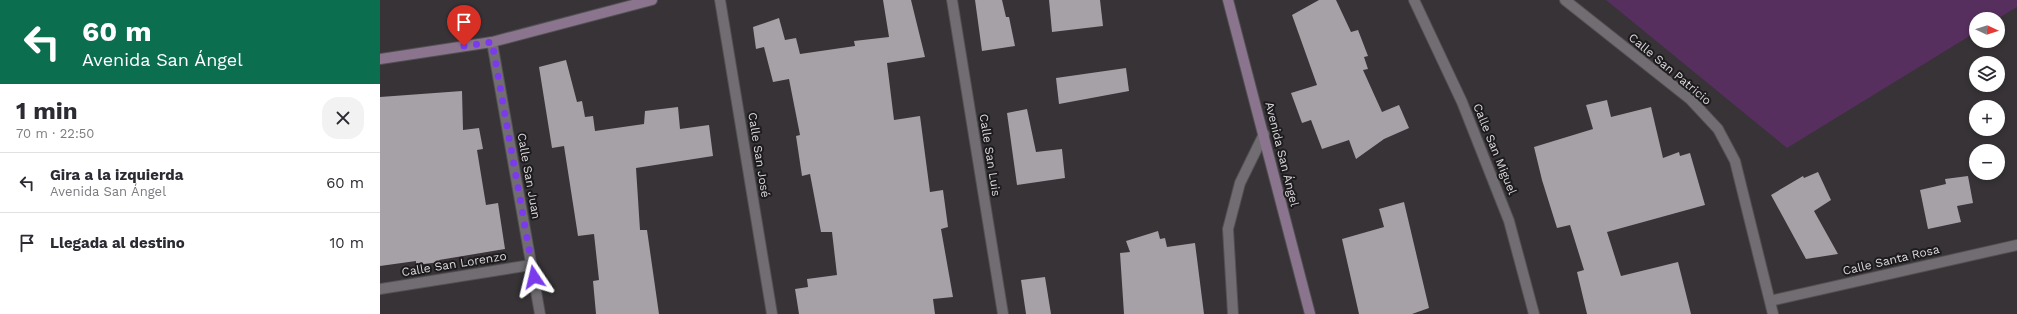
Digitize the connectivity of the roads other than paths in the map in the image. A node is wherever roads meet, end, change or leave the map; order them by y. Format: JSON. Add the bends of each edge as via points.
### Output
{"nodes":[{"id":1,"x":652,"y":0,"type":"edge"},
{"id":2,"x":720,"y":0,"type":"edge"},
{"id":3,"x":952,"y":0,"type":"edge"},
{"id":4,"x":1228,"y":0,"type":"edge"},
{"id":5,"x":1414,"y":0,"type":"edge"},
{"id":6,"x":1565,"y":0,"type":"edge"},
{"id":7,"x":492,"y":42,"type":"junction"},
{"id":8,"x":380,"y":59,"type":"edge"},
{"id":9,"x":1264,"y":134,"type":"junction"},
{"id":10,"x":2017,"y":245,"type":"edge"},
{"id":11,"x":531,"y":265,"type":"junction"},
{"id":12,"x":380,"y":289,"type":"edge"},
{"id":13,"x":1770,"y":301,"type":"junction"},
{"id":14,"x":540,"y":314,"type":"edge"},
{"id":15,"x":772,"y":314,"type":"edge"},
{"id":16,"x":1003,"y":314,"type":"edge"},
{"id":17,"x":1233,"y":314,"type":"edge"},
{"id":18,"x":1310,"y":314,"type":"edge"},
{"id":19,"x":1534,"y":314,"type":"edge"},
{"id":20,"x":1773,"y":314,"type":"edge"}],
"edges":[{"from":1,"to":7,"type":"street"},
{"from":2,"to":15,"type":"street","name":"Calle San José"},
{"from":3,"to":16,"type":"street","name":"Calle San Luis"},
{"from":4,"to":9,"type":"street","name":"Avenida San Ángel"},
{"from":5,"to":19,"type":"street","name":"Calle San Miguel","via":[[1462,102],[1510,221]]},
{"from":6,"to":13,"type":"street","name":"Calle San Patricio","via":[[1690,99],[1718,129],[1736,161]]},
{"from":7,"to":8,"type":"street"},
{"from":7,"to":11,"type":"street","name":"Calle San Juan"},
{"from":9,"to":17,"type":"street","via":[[1240,183],[1228,229]]},
{"from":9,"to":18,"type":"street","name":"Avenida San Ángel"},
{"from":10,"to":13,"type":"street","name":"Calle Santa Rosa"},
{"from":11,"to":12,"type":"street","name":"Calle San Lorenzo"},
{"from":11,"to":14,"type":"street","name":"Calle San Juan"},
{"from":13,"to":20,"type":"street","name":"Calle San Patricio"}]}
